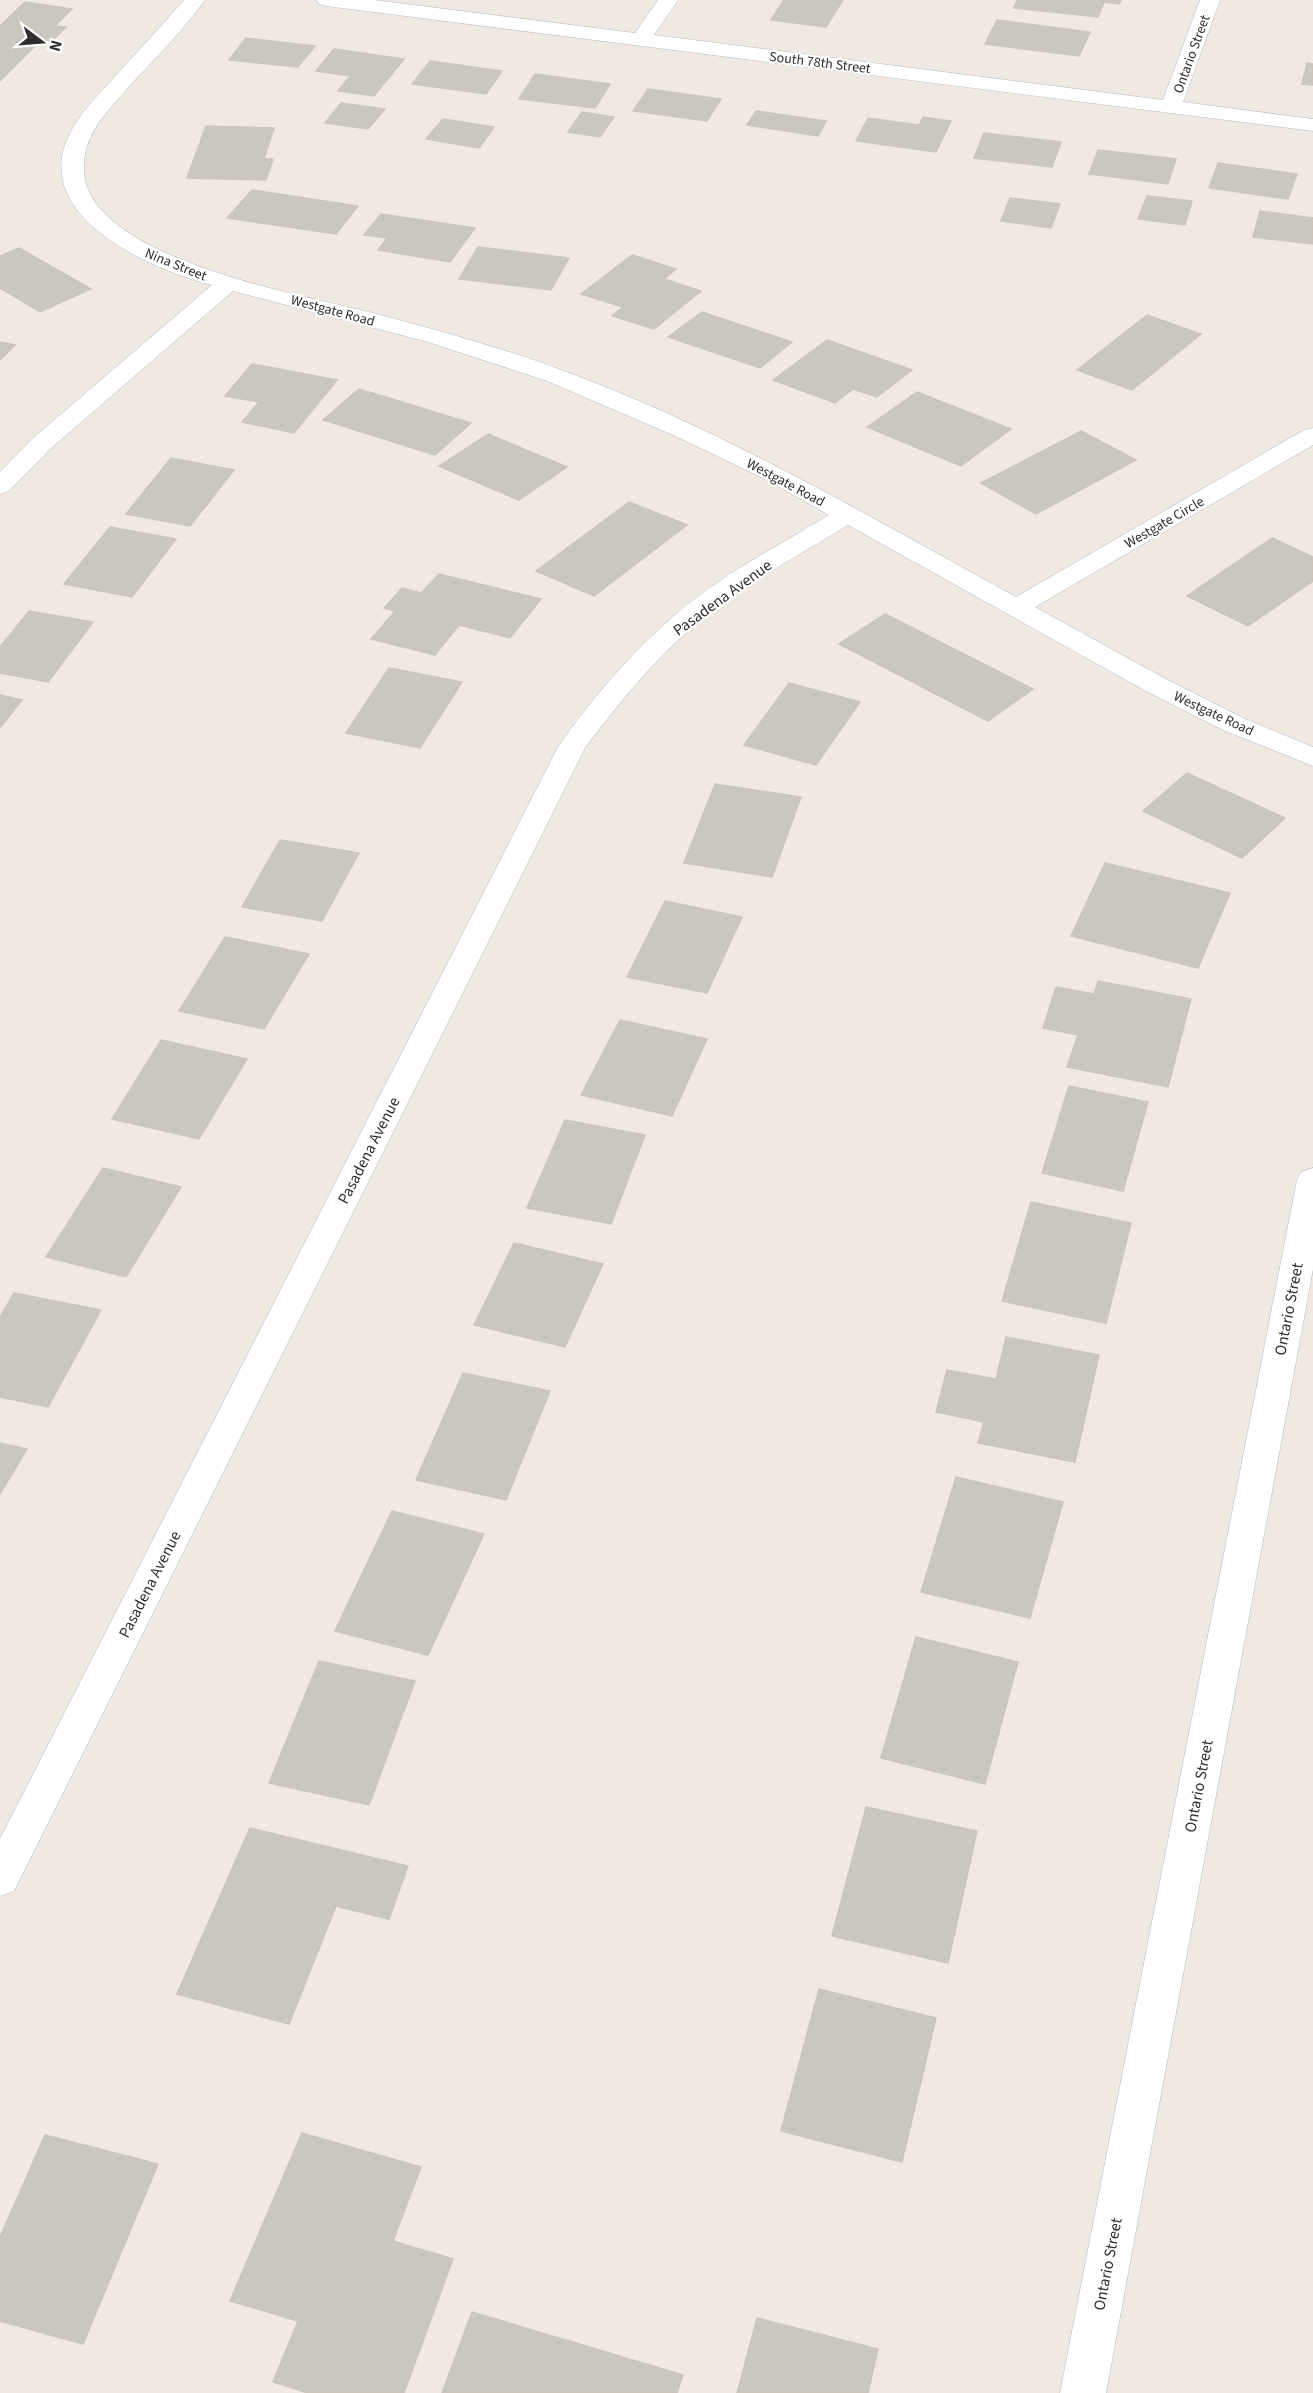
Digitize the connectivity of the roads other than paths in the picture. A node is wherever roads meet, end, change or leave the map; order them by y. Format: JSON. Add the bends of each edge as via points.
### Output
{"nodes":[{"id":1,"x":195,"y":0,"type":"edge"},
{"id":2,"x":326,"y":0,"type":"edge"},
{"id":3,"x":668,"y":0,"type":"edge"},
{"id":4,"x":1210,"y":0,"type":"edge"},
{"id":5,"x":641,"y":40,"type":"junction"},
{"id":6,"x":1171,"y":107,"type":"junction"},
{"id":7,"x":1313,"y":125,"type":"edge"},
{"id":8,"x":228,"y":283,"type":"junction"},
{"id":9,"x":1313,"y":435,"type":"edge"},
{"id":10,"x":0,"y":486,"type":"edge"},
{"id":11,"x":847,"y":515,"type":"junction"},
{"id":12,"x":1015,"y":608,"type":"junction"},
{"id":13,"x":1313,"y":757,"type":"edge"},
{"id":14,"x":1313,"y":1180,"type":"edge"},
{"id":15,"x":0,"y":1879,"type":"edge"},
{"id":16,"x":1083,"y":2393,"type":"edge"}],
"edges":[{"from":1,"to":8,"type":"street","name":"Nina Street","via":[[93,114],[76,145],[72,169],[76,187],[100,222],[136,248],[192,273]]},
{"from":2,"to":5,"type":"street","name":"South 78th Street"},
{"from":3,"to":5,"type":"street"},
{"from":4,"to":6,"type":"street","name":"Ontario Street"},
{"from":5,"to":6,"type":"street","name":"South 78th Street"},
{"from":6,"to":7,"type":"street","name":"South 78th Street"},
{"from":8,"to":10,"type":"street","name":"Nina Street","via":[[41,444]]},
{"from":8,"to":11,"type":"street","name":"Westgate Road","via":[[436,337],[556,376],[682,430],[776,475]]},
{"from":9,"to":12,"type":"street","name":"Westgate Circle"},
{"from":11,"to":12,"type":"street","name":"Westgate Road"},
{"from":11,"to":15,"type":"street","name":"Pasadena Avenue","via":[[686,619],[621,682],[572,747]]},
{"from":12,"to":13,"type":"street","name":"Westgate Road","via":[[1233,724]]},
{"from":14,"to":16,"type":"street","name":"Ontario Street"}]}
